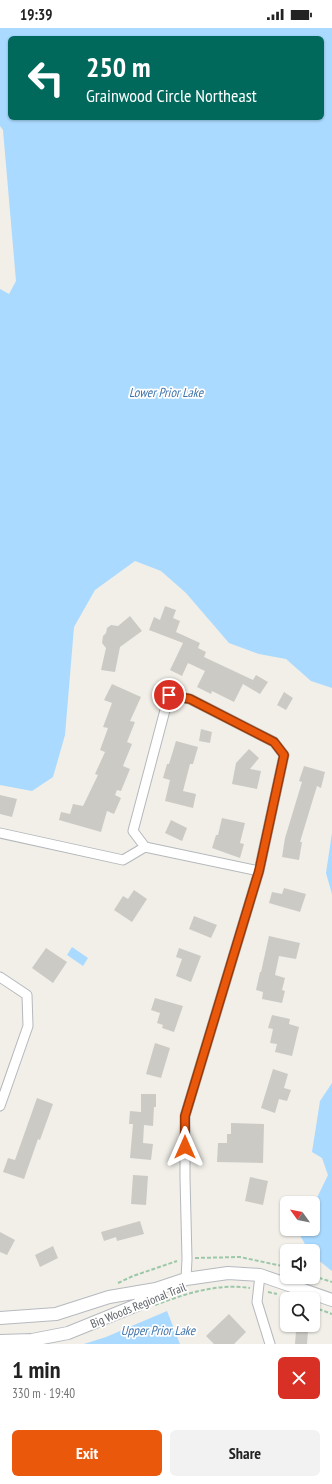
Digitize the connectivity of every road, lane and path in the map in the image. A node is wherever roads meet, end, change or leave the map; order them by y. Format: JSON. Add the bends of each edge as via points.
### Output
{"nodes":[{"id":1,"x":0,"y":833,"type":"edge"},
{"id":2,"x":145,"y":848,"type":"junction"},
{"id":3,"x":259,"y":871,"type":"junction"},
{"id":4,"x":0,"y":977,"type":"edge"},
{"id":5,"x":0,"y":1106,"type":"edge"},
{"id":6,"x":260,"y":1276,"type":"junction"},
{"id":7,"x":320,"y":1278,"type":"edge"},
{"id":8,"x":186,"y":1279,"type":"junction"},
{"id":9,"x":332,"y":1282,"type":"edge"},
{"id":10,"x":156,"y":1289,"type":"junction"},
{"id":11,"x":258,"y":1290,"type":"junction"},
{"id":12,"x":280,"y":1294,"type":"dead end"},
{"id":13,"x":332,"y":1300,"type":"edge"},
{"id":14,"x":149,"y":1308,"type":"dead end"},
{"id":15,"x":320,"y":1310,"type":"edge"},
{"id":16,"x":332,"y":1314,"type":"edge"},
{"id":17,"x":0,"y":1318,"type":"edge"},
{"id":18,"x":0,"y":1341,"type":"edge"},
{"id":19,"x":270,"y":1344,"type":"edge"}],
"edges":[{"from":1,"to":2,"type":"street","via":[[124,860]]},
{"from":2,"to":3,"type":"street"},
{"from":2,"to":3,"type":"street","via":[[133,831],[169,695],[190,699],[274,742],[284,755]]},
{"from":3,"to":8,"type":"street","via":[[185,1116]]},
{"from":4,"to":5,"type":"street","via":[[27,995],[28,1026]]},
{"from":6,"to":8,"type":"main road","via":[[228,1274]]},
{"from":6,"to":11,"type":"street"},
{"from":6,"to":13,"type":"main road"},
{"from":7,"to":9,"type":"path"},
{"from":8,"to":10,"type":"main road"},
{"from":10,"to":17,"type":"main road","via":[[109,1297],[56,1314]]},
{"from":10,"to":18,"type":"main road","via":[[137,1305],[68,1333],[32,1340]]},
{"from":11,"to":12,"type":"path","name":"Big Woods Regional Trail"},
{"from":11,"to":14,"type":"path","name":"Big Woods Regional Trail","via":[[235,1286],[196,1291]]},
{"from":11,"to":19,"type":"street","via":[[257,1302]]},
{"from":15,"to":16,"type":"path"}]}
